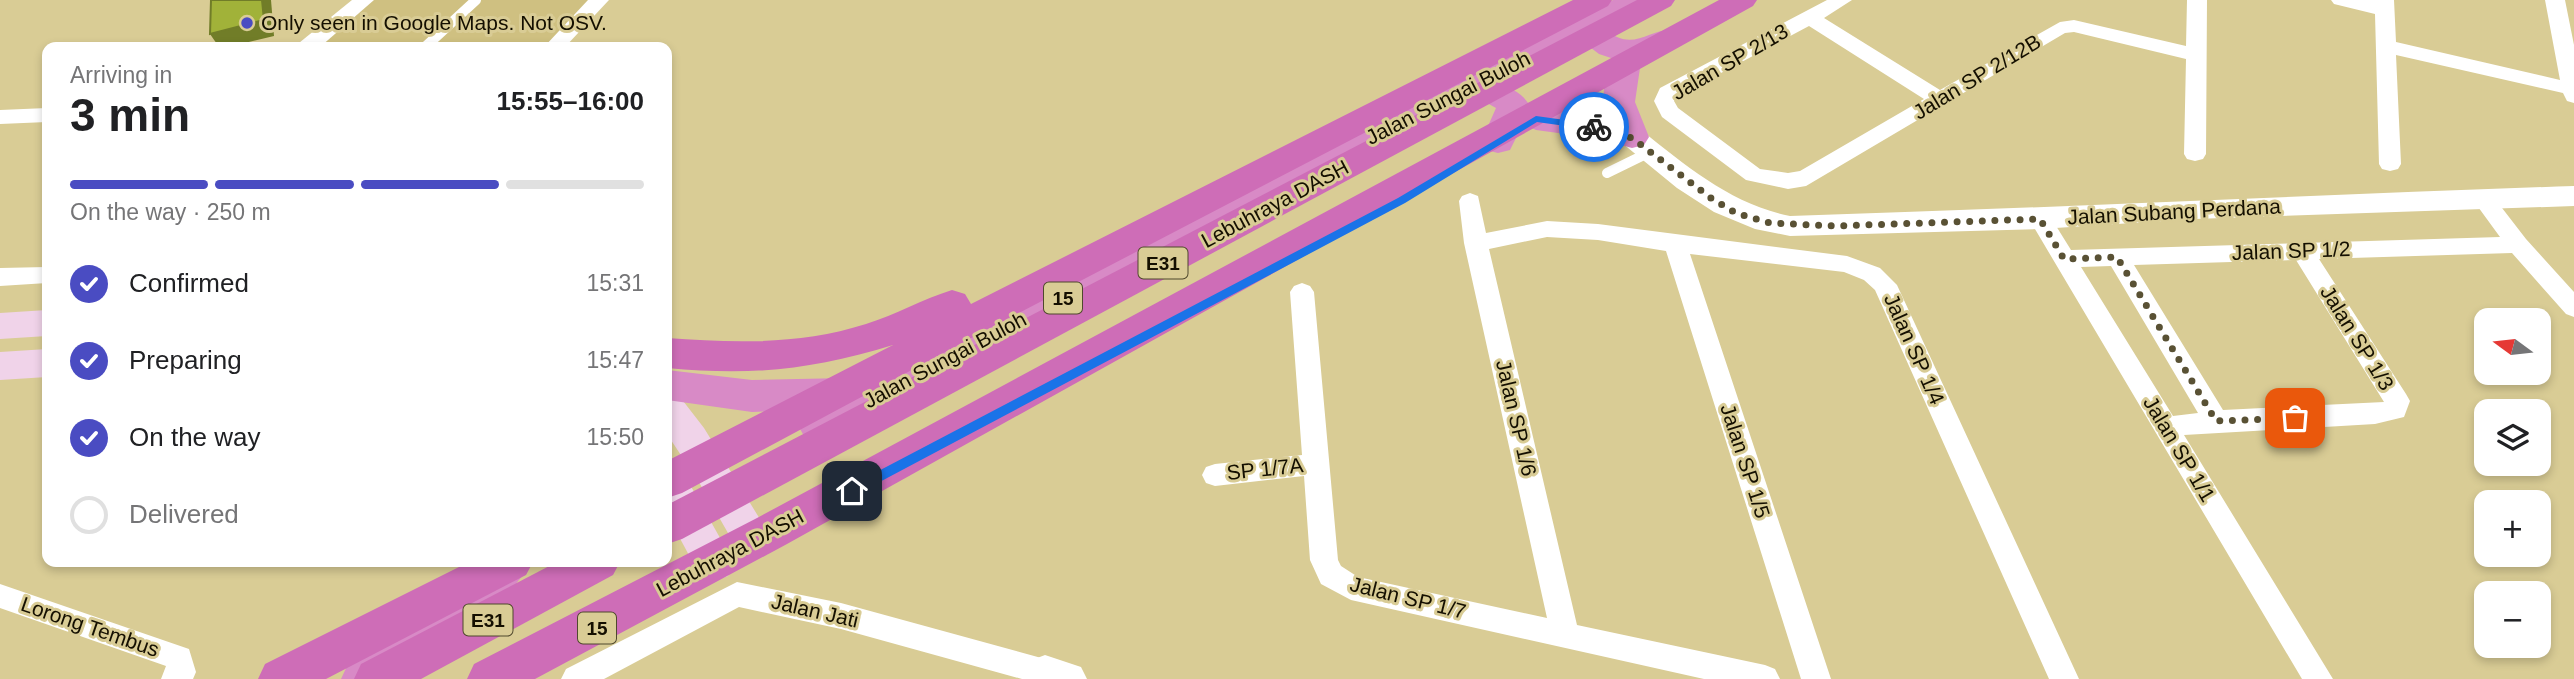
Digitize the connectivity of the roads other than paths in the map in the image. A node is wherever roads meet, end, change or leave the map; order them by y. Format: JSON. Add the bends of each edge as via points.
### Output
{"nodes":[{"id":1,"x":364,"y":0,"type":"edge"},
{"id":2,"x":476,"y":0,"type":"edge"},
{"id":3,"x":599,"y":0,"type":"edge"},
{"id":4,"x":1560,"y":0,"type":"edge"},
{"id":5,"x":1636,"y":0,"type":"edge"},
{"id":6,"x":1660,"y":0,"type":"edge"},
{"id":7,"x":1742,"y":0,"type":"edge"},
{"id":8,"x":1748,"y":0,"type":"edge"},
{"id":9,"x":1842,"y":0,"type":"edge"},
{"id":10,"x":2197,"y":0,"type":"edge"},
{"id":11,"x":2341,"y":0,"type":"edge"},
{"id":12,"x":2555,"y":0,"type":"edge"},
{"id":13,"x":2384,"y":5,"type":"edge"},
{"id":14,"x":1595,"y":11,"type":"edge"},
{"id":15,"x":1809,"y":18,"type":"junction"},
{"id":16,"x":1693,"y":31,"type":"junction"},
{"id":17,"x":318,"y":42,"type":"edge"},
{"id":18,"x":430,"y":42,"type":"edge"},
{"id":19,"x":559,"y":42,"type":"edge"},
{"id":20,"x":2386,"y":46,"type":"junction"},
{"id":21,"x":2197,"y":55,"type":"junction"},
{"id":22,"x":1624,"y":68,"type":"junction"},
{"id":23,"x":2573,"y":93,"type":"edge"},
{"id":24,"x":1453,"y":95,"type":"junction"},
{"id":25,"x":1939,"y":99,"type":"junction"},
{"id":26,"x":42,"y":115,"type":"edge"},
{"id":27,"x":0,"y":117,"type":"edge"},
{"id":28,"x":1536,"y":119,"type":"junction"},
{"id":29,"x":1498,"y":142,"type":"junction"},
{"id":30,"x":1641,"y":145,"type":"junction"},
{"id":31,"x":2195,"y":154,"type":"dead end"},
{"id":32,"x":2390,"y":164,"type":"dead end"},
{"id":33,"x":1607,"y":173,"type":"dead end"},
{"id":34,"x":1769,"y":179,"type":"joint"},
{"id":35,"x":2574,"y":196,"type":"edge"},
{"id":36,"x":2484,"y":200,"type":"junction"},
{"id":37,"x":1470,"y":201,"type":"dead end"},
{"id":38,"x":2040,"y":219,"type":"junction"},
{"id":39,"x":1476,"y":243,"type":"junction"},
{"id":40,"x":1675,"y":244,"type":"junction"},
{"id":41,"x":2518,"y":244,"type":"junction"},
{"id":42,"x":2301,"y":250,"type":"junction"},
{"id":43,"x":2117,"y":257,"type":"junction"},
{"id":44,"x":2064,"y":259,"type":"junction"},
{"id":45,"x":42,"y":275,"type":"edge"},
{"id":46,"x":0,"y":277,"type":"edge"},
{"id":47,"x":1302,"y":292,"type":"dead end"},
{"id":48,"x":2574,"y":308,"type":"edge"},
{"id":49,"x":42,"y":323,"type":"edge"},
{"id":50,"x":0,"y":326,"type":"edge"},
{"id":51,"x":672,"y":354,"type":"edge"},
{"id":52,"x":42,"y":363,"type":"edge"},
{"id":53,"x":0,"y":366,"type":"edge"},
{"id":54,"x":914,"y":375,"type":"junction"},
{"id":55,"x":672,"y":386,"type":"edge"},
{"id":56,"x":672,"y":414,"type":"edge"},
{"id":57,"x":2216,"y":421,"type":"junction"},
{"id":58,"x":2166,"y":427,"type":"junction"},
{"id":59,"x":1316,"y":464,"type":"junction"},
{"id":60,"x":1215,"y":475,"type":"dead end"},
{"id":61,"x":719,"y":481,"type":"junction"},
{"id":62,"x":672,"y":498,"type":"edge"},
{"id":63,"x":672,"y":498,"type":"edge"},
{"id":64,"x":672,"y":499,"type":"edge"},
{"id":65,"x":672,"y":504,"type":"edge"},
{"id":66,"x":754,"y":542,"type":"junction"},
{"id":67,"x":500,"y":567,"type":"edge"},
{"id":68,"x":505,"y":567,"type":"edge"},
{"id":69,"x":567,"y":567,"type":"edge"},
{"id":70,"x":589,"y":567,"type":"edge"},
{"id":71,"x":725,"y":579,"type":"junction"},
{"id":72,"x":0,"y":596,"type":"edge"},
{"id":73,"x":1565,"y":635,"type":"junction"},
{"id":74,"x":178,"y":668,"type":"edge"},
{"id":75,"x":1051,"y":677,"type":"edge"},
{"id":76,"x":281,"y":679,"type":"edge"},
{"id":77,"x":364,"y":679,"type":"edge"},
{"id":78,"x":371,"y":679,"type":"edge"},
{"id":79,"x":377,"y":679,"type":"edge"},
{"id":80,"x":490,"y":679,"type":"edge"},
{"id":81,"x":504,"y":679,"type":"edge"},
{"id":82,"x":576,"y":679,"type":"edge"},
{"id":83,"x":1765,"y":679,"type":"edge"},
{"id":84,"x":1816,"y":679,"type":"edge"},
{"id":85,"x":2064,"y":679,"type":"edge"},
{"id":86,"x":2318,"y":679,"type":"edge"}],
"edges":[{"from":1,"to":17,"type":"street"},
{"from":2,"to":18,"type":"lane"},
{"from":3,"to":19,"type":"street"},
{"from":4,"to":51,"type":"highway","via":[[914,322],[856,344],[794,355]]},
{"from":5,"to":14,"type":"highway","name":"Jalan Sungai Buloh","number":"15"},
{"from":6,"to":63,"type":"highway","name":"Lebuhraya DASH","number":"E31"},
{"from":7,"to":80,"type":"highway","name":"Lebuhraya DASH","number":"E31","via":[[772,531]]},
{"from":8,"to":16,"type":"highway","number":"15"},
{"from":9,"to":15,"type":"street","name":"Jalan SP 2/13"},
{"from":10,"to":21,"type":"street"},
{"from":11,"to":13,"type":"street"},
{"from":12,"to":23,"type":"street"},
{"from":13,"to":20,"type":"street"},
{"from":14,"to":16,"type":"highway","via":[[1590,32],[1615,51],[1630,53]]},
{"from":14,"to":24,"type":"highway","name":"Jalan Sungai Buloh","number":"15"},
{"from":14,"to":62,"type":"highway","via":[[977,318]]},
{"from":15,"to":25,"type":"street"},
{"from":15,"to":34,"type":"street","name":"Jalan SP 2/13","via":[[1667,93],[1664,101],[1669,112],[1701,136],[1754,175]]},
{"from":16,"to":22,"type":"highway","number":"15"},
{"from":20,"to":23,"type":"street"},
{"from":20,"to":32,"type":"street"},
{"from":21,"to":25,"type":"street","name":"Jalan SP 2/12B","via":[[2066,26]]},
{"from":21,"to":31,"type":"street"},
{"from":22,"to":28,"type":"highway","number":"15"},
{"from":22,"to":30,"type":"highway","via":[[1619,102]]},
{"from":24,"to":29,"type":"highway","via":[[1494,92],[1514,106]]},
{"from":24,"to":54,"type":"highway","name":"Jalan Sungai Buloh","number":"15"},
{"from":25,"to":34,"type":"street","name":"Jalan SP 2/12B","via":[[1806,178]]},
{"from":26,"to":27,"type":"street"},
{"from":28,"to":29,"type":"highway","number":"15"},
{"from":28,"to":30,"type":"highway","via":[[1596,127]]},
{"from":29,"to":66,"type":"highway","number":"15","via":[[1401,201]]},
{"from":30,"to":33,"type":"lane"},
{"from":30,"to":38,"type":"street","name":"Jalan Subang Perdana","via":[[1711,198],[1736,213],[1770,223],[1836,226]]},
{"from":35,"to":36,"type":"street","name":"Jalan Subang Perdana"},
{"from":36,"to":38,"type":"street","name":"Jalan Subang Perdana"},
{"from":36,"to":41,"type":"street"},
{"from":37,"to":39,"type":"street","name":"Jalan SP 1/6"},
{"from":38,"to":44,"type":"street","name":"Jalan SP 1/1"},
{"from":39,"to":40,"type":"street","name":"Jalan SP 1/4","via":[[1546,229]]},
{"from":39,"to":73,"type":"street","name":"Jalan SP 1/6"},
{"from":40,"to":84,"type":"street","name":"Jalan SP 1/5"},
{"from":40,"to":85,"type":"street","name":"Jalan SP 1/4","via":[[1847,264],[1885,285]]},
{"from":41,"to":42,"type":"street","name":"Jalan SP 1/2"},
{"from":41,"to":48,"type":"street"},
{"from":42,"to":43,"type":"street","name":"Jalan SP 1/2"},
{"from":42,"to":57,"type":"street","name":"Jalan SP 1/3","via":[[2397,401],[2395,410]]},
{"from":43,"to":44,"type":"street","name":"Jalan SP 1/2"},
{"from":43,"to":57,"type":"street"},
{"from":44,"to":58,"type":"street","name":"Jalan SP 1/1"},
{"from":45,"to":46,"type":"street"},
{"from":47,"to":59,"type":"street","name":"Jalan SP 1/7"},
{"from":49,"to":50,"type":"main road"},
{"from":52,"to":53,"type":"main road"},
{"from":54,"to":55,"type":"highway","via":[[871,390],[803,396],[752,396]]},
{"from":54,"to":61,"type":"highway","name":"Jalan Sungai Buloh","number":"15"},
{"from":56,"to":61,"type":"main road"},
{"from":57,"to":58,"type":"street","name":"Jalan SP 1/3"},
{"from":58,"to":86,"type":"street","name":"Jalan SP 1/1"},
{"from":59,"to":60,"type":"street","name":"SP 1/7A"},
{"from":59,"to":73,"type":"street","name":"Jalan SP 1/7","via":[[1324,560],[1331,575],[1351,588]]},
{"from":61,"to":64,"type":"highway","name":"Jalan Sungai Buloh","number":"15"},
{"from":61,"to":66,"type":"main road"},
{"from":65,"to":71,"type":"main road"},
{"from":66,"to":71,"type":"highway","number":"15"},
{"from":67,"to":76,"type":"highway"},
{"from":68,"to":77,"type":"highway"},
{"from":69,"to":78,"type":"highway"},
{"from":70,"to":79,"type":"highway","number":"E31"},
{"from":71,"to":75,"type":"street","name":"Jalan Jati"},
{"from":71,"to":81,"type":"highway","number":"15"},
{"from":71,"to":82,"type":"street"},
{"from":72,"to":74,"type":"street","name":"Lorong Tembus"},
{"from":73,"to":83,"type":"street","name":"Jalan SP 1/7"}]}
